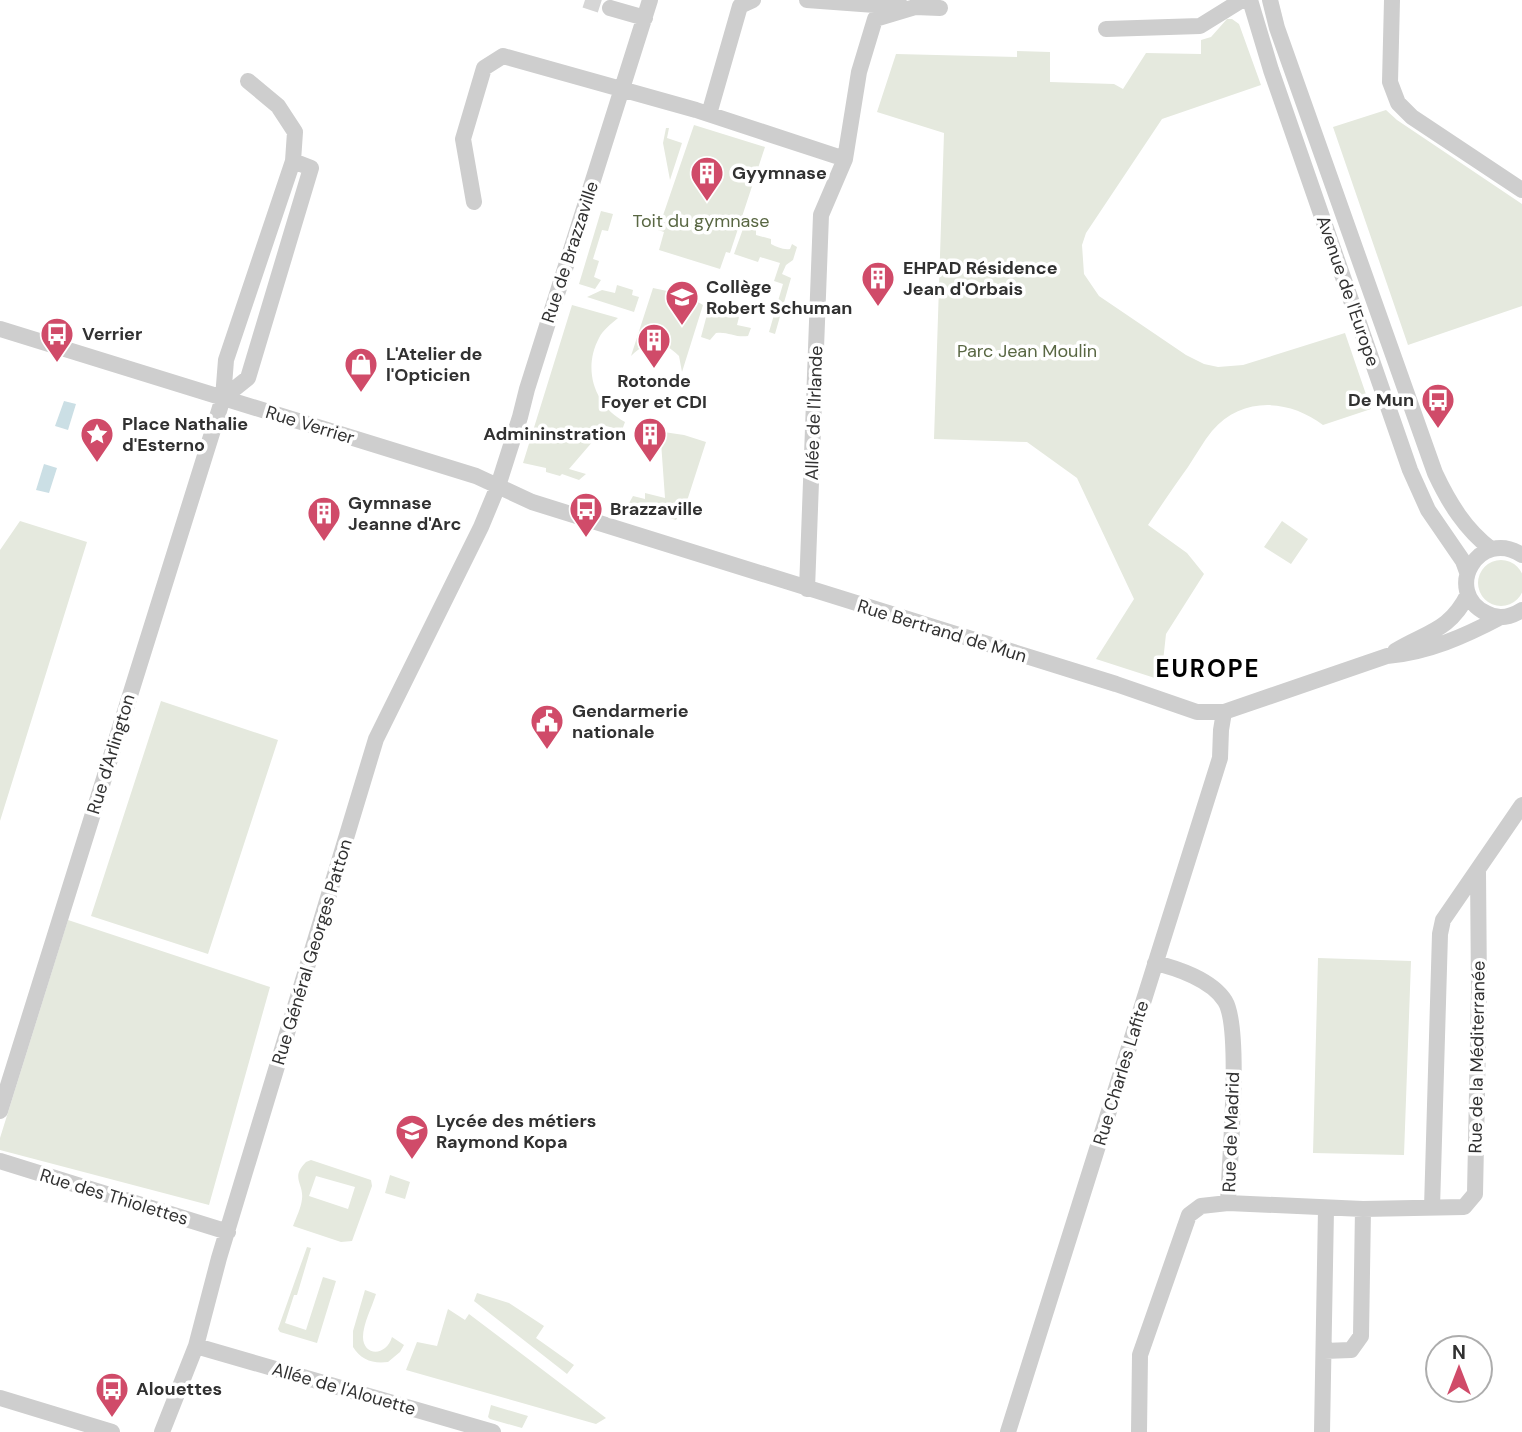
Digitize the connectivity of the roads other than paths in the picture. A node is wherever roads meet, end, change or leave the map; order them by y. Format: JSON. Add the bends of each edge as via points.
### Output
{"nodes":[{"id":1,"x":650,"y":0,"type":"edge"},
{"id":2,"x":753,"y":0,"type":"edge"},
{"id":3,"x":807,"y":0,"type":"edge"},
{"id":4,"x":1242,"y":0,"type":"edge"},
{"id":5,"x":1250,"y":0,"type":"edge"},
{"id":6,"x":1270,"y":0,"type":"edge"},
{"id":7,"x":1392,"y":0,"type":"edge"},
{"id":8,"x":610,"y":8,"type":"tunnel mouth"},
{"id":9,"x":915,"y":8,"type":"junction"},
{"id":10,"x":940,"y":8,"type":"dead end"},
{"id":11,"x":645,"y":18,"type":"junction"},
{"id":12,"x":1106,"y":29,"type":"dead end"},
{"id":13,"x":248,"y":81,"type":"dead end"},
{"id":14,"x":622,"y":90,"type":"junction"},
{"id":15,"x":709,"y":114,"type":"junction"},
{"id":16,"x":845,"y":159,"type":"junction"},
{"id":17,"x":293,"y":161,"type":"junction"},
{"id":18,"x":1522,"y":190,"type":"edge"},
{"id":19,"x":474,"y":202,"type":"dead end"},
{"id":20,"x":1368,"y":283,"type":"junction"},
{"id":21,"x":1348,"y":289,"type":"junction"},
{"id":22,"x":0,"y":329,"type":"edge"},
{"id":23,"x":223,"y":398,"type":"junction"},
{"id":24,"x":498,"y":486,"type":"junction"},
{"id":25,"x":1491,"y":549,"type":"junction"},
{"id":26,"x":1522,"y":555,"type":"edge"},
{"id":27,"x":1467,"y":572,"type":"junction"},
{"id":28,"x":807,"y":589,"type":"junction"},
{"id":29,"x":1468,"y":594,"type":"junction"},
{"id":30,"x":1522,"y":610,"type":"edge"},
{"id":31,"x":1501,"y":617,"type":"junction"},
{"id":32,"x":1387,"y":656,"type":"junction"},
{"id":33,"x":1224,"y":712,"type":"junction"},
{"id":34,"x":1522,"y":805,"type":"edge"},
{"id":35,"x":1478,"y":871,"type":"junction"},
{"id":36,"x":1155,"y":963,"type":"junction"},
{"id":37,"x":0,"y":1111,"type":"edge"},
{"id":38,"x":0,"y":1161,"type":"edge"},
{"id":39,"x":1228,"y":1203,"type":"junction"},
{"id":40,"x":1432,"y":1208,"type":"junction"},
{"id":41,"x":1326,"y":1209,"type":"junction"},
{"id":42,"x":1363,"y":1209,"type":"junction"},
{"id":43,"x":228,"y":1232,"type":"junction"},
{"id":44,"x":196,"y":1346,"type":"junction"},
{"id":45,"x":1324,"y":1352,"type":"junction"},
{"id":46,"x":0,"y":1398,"type":"edge"},
{"id":47,"x":112,"y":1432,"type":"edge"},
{"id":48,"x":162,"y":1432,"type":"edge"},
{"id":49,"x":493,"y":1432,"type":"edge"},
{"id":50,"x":1008,"y":1432,"type":"edge"},
{"id":51,"x":1139,"y":1432,"type":"edge"},
{"id":52,"x":1322,"y":1432,"type":"edge"}],
"edges":[{"from":1,"to":11,"type":"street","name":"Rue de Brazzaville"},
{"from":2,"to":15,"type":"street","via":[[740,6]]},
{"from":3,"to":9,"type":"street"},
{"from":4,"to":12,"type":"street","via":[[1200,26]]},
{"from":5,"to":21,"type":"street","name":"Avenue de l'Europe"},
{"from":6,"to":20,"type":"street","name":"Avenue de l'Europe"},
{"from":7,"to":18,"type":"street","via":[[1390,82],[1398,103]]},
{"from":8,"to":11,"type":"street"},
{"from":9,"to":10,"type":"street"},
{"from":9,"to":16,"type":"street","name":"Allée de l'Irlande","via":[[875,19],[859,72]]},
{"from":11,"to":14,"type":"street","name":"Rue de Brazzaville"},
{"from":13,"to":17,"type":"street","name":"Rue d'Arlington","via":[[278,106],[295,132]]},
{"from":14,"to":15,"type":"street"},
{"from":14,"to":19,"type":"street","via":[[503,56],[484,68],[463,139]]},
{"from":14,"to":24,"type":"street","name":"Rue de Brazzaville"},
{"from":15,"to":16,"type":"street"},
{"from":16,"to":28,"type":"street","name":"Allée de l'Irlande","via":[[821,215]]},
{"from":17,"to":23,"type":"street","name":"Rue d'Arlington","via":[[226,360]]},
{"from":17,"to":23,"type":"street","name":"Rue d'Arlington","via":[[311,168],[284,262],[248,378]]},
{"from":20,"to":21,"type":"street"},
{"from":20,"to":25,"type":"street","name":"Avenue de l'Europe","via":[[1448,500],[1472,534]]},
{"from":21,"to":27,"type":"street","name":"Avenue de l'Europe","via":[[1410,470],[1428,510]]},
{"from":22,"to":23,"type":"street","name":"Rue Verrier"},
{"from":23,"to":24,"type":"street","name":"Rue Verrier"},
{"from":23,"to":37,"type":"street","name":"Rue d'Arlington"},
{"from":24,"to":28,"type":"street","name":"Rue Bertrand de Mun","via":[[532,502]]},
{"from":24,"to":43,"type":"street","name":"Rue Général Georges Patton","via":[[376,739]]},
{"from":25,"to":26,"type":"street"},
{"from":25,"to":27,"type":"street","via":[[1479,555]]},
{"from":27,"to":29,"type":"street"},
{"from":28,"to":33,"type":"street","name":"Rue Bertrand de Mun","via":[[1196,712]]},
{"from":29,"to":31,"type":"street","via":[[1480,611]]},
{"from":29,"to":32,"type":"street","name":"Rue Bertrand de Mun","via":[[1445,624]]},
{"from":30,"to":31,"type":"street","name":"Rue Bertrand de Mun"},
{"from":31,"to":32,"type":"street","name":"Rue Bertrand de Mun","via":[[1434,647]]},
{"from":32,"to":33,"type":"street","name":"Rue Bertrand de Mun"},
{"from":33,"to":36,"type":"street","name":"Rue Charles Lafite","via":[[1220,758]]},
{"from":34,"to":35,"type":"street"},
{"from":35,"to":40,"type":"street","via":[[1443,920],[1440,934]]},
{"from":35,"to":40,"type":"street","name":"Rue de la Méditerranée","via":[[1475,1194],[1464,1207]]},
{"from":36,"to":39,"type":"street","name":"Rue de Madrid","via":[[1183,970],[1215,991],[1225,1001],[1231,1020]]},
{"from":36,"to":50,"type":"street","name":"Rue Charles Lafite"},
{"from":38,"to":43,"type":"street","name":"Rue des Thiolettes"},
{"from":39,"to":41,"type":"street","name":"Rue de la Méditerranée"},
{"from":39,"to":51,"type":"street","name":"Rue de Madrid","via":[[1201,1206],[1189,1214],[1139,1355]]},
{"from":40,"to":42,"type":"street","name":"Rue de la Méditerranée"},
{"from":41,"to":42,"type":"street","name":"Rue de la Méditerranée"},
{"from":41,"to":45,"type":"street"},
{"from":42,"to":45,"type":"street","via":[[1361,1336],[1351,1350]]},
{"from":43,"to":44,"type":"street","name":"Rue Général Georges Patton"},
{"from":44,"to":48,"type":"street","name":"Rue Général Georges Patton"},
{"from":44,"to":49,"type":"street","name":"Allée de l'Alouette"},
{"from":45,"to":52,"type":"street"},
{"from":46,"to":47,"type":"street"}]}
